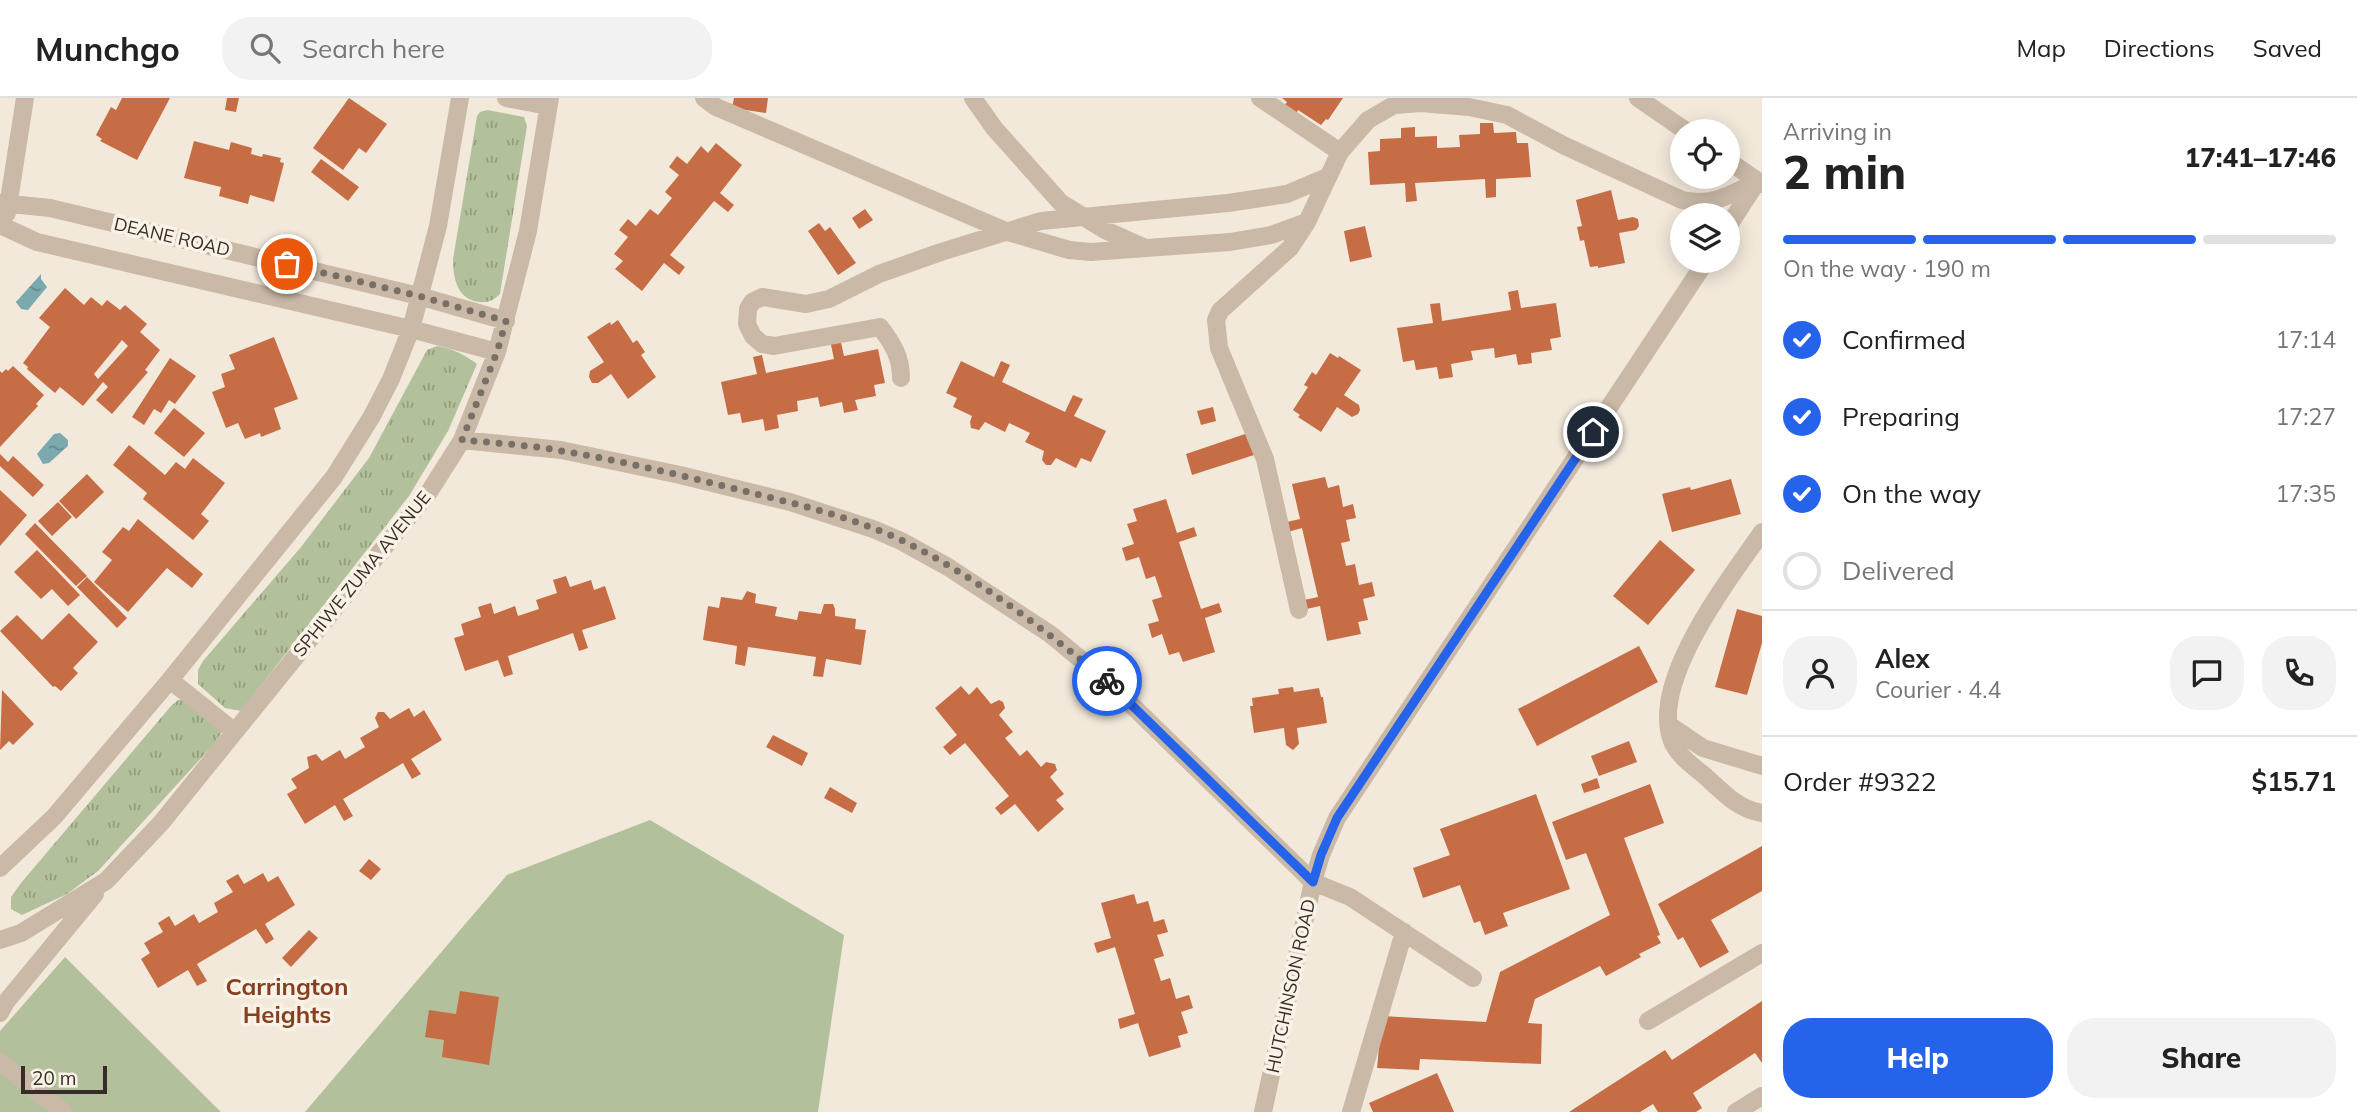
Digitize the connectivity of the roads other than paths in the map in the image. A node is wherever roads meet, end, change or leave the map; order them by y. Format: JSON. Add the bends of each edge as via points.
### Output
{"nodes":[{"id":1,"x":25,"y":98,"type":"edge"},
{"id":2,"x":460,"y":98,"type":"edge"},
{"id":3,"x":506,"y":98,"type":"edge"},
{"id":4,"x":704,"y":98,"type":"edge"},
{"id":5,"x":973,"y":98,"type":"edge"},
{"id":6,"x":1260,"y":98,"type":"edge"},
{"id":7,"x":1638,"y":98,"type":"edge"},
{"id":8,"x":549,"y":102,"type":"edge"},
{"id":9,"x":1670,"y":120,"type":"edge"},
{"id":10,"x":1340,"y":152,"type":"junction"},
{"id":11,"x":1740,"y":168,"type":"edge"},
{"id":12,"x":1327,"y":177,"type":"junction"},
{"id":13,"x":1761,"y":180,"type":"edge"},
{"id":14,"x":5,"y":203,"type":"edge"},
{"id":15,"x":1740,"y":210,"type":"edge"},
{"id":16,"x":1080,"y":216,"type":"junction"},
{"id":17,"x":1307,"y":222,"type":"junction"},
{"id":18,"x":1,"y":231,"type":"edge"},
{"id":19,"x":1008,"y":232,"type":"junction"},
{"id":20,"x":1147,"y":248,"type":"junction"},
{"id":21,"x":1698,"y":273,"type":"edge"},
{"id":22,"x":419,"y":296,"type":"junction"},
{"id":23,"x":506,"y":321,"type":"junction"},
{"id":24,"x":411,"y":329,"type":"junction"},
{"id":25,"x":497,"y":352,"type":"junction"},
{"id":26,"x":901,"y":378,"type":"dead end"},
{"id":27,"x":462,"y":440,"type":"junction"},
{"id":28,"x":1762,"y":532,"type":"edge"},
{"id":29,"x":1299,"y":610,"type":"dead end"},
{"id":30,"x":170,"y":680,"type":"junction"},
{"id":31,"x":1669,"y":725,"type":"junction"},
{"id":32,"x":235,"y":732,"type":"junction"},
{"id":33,"x":1762,"y":766,"type":"edge"},
{"id":34,"x":1762,"y":813,"type":"edge"},
{"id":35,"x":0,"y":868,"type":"edge"},
{"id":36,"x":106,"y":881,"type":"junction"},
{"id":37,"x":1313,"y":882,"type":"junction"},
{"id":38,"x":1404,"y":932,"type":"junction"},
{"id":39,"x":0,"y":940,"type":"edge"},
{"id":40,"x":1762,"y":953,"type":"edge"},
{"id":41,"x":1473,"y":978,"type":"dead end"},
{"id":42,"x":0,"y":1013,"type":"edge"},
{"id":43,"x":1648,"y":1021,"type":"dead end"},
{"id":44,"x":1,"y":1059,"type":"edge"},
{"id":45,"x":1762,"y":1098,"type":"edge"},
{"id":46,"x":63,"y":1112,"type":"edge"},
{"id":47,"x":1264,"y":1112,"type":"edge"},
{"id":48,"x":1351,"y":1112,"type":"edge"},
{"id":49,"x":1735,"y":1112,"type":"edge"},
{"id":50,"x":1756,"y":1112,"type":"edge"}],
"edges":[{"from":1,"to":14,"type":"street"},
{"from":2,"to":22,"type":"street","via":[[438,226]]},
{"from":3,"to":8,"type":"street"},
{"from":4,"to":19,"type":"street","via":[[726,112]]},
{"from":5,"to":16,"type":"street","via":[[1046,188]]},
{"from":6,"to":10,"type":"street"},
{"from":7,"to":9,"type":"street"},
{"from":8,"to":23,"type":"street","name":"SPHIWE ZUMA AVENUE","via":[[528,231]]},
{"from":10,"to":12,"type":"street"},
{"from":10,"to":13,"type":"street","via":[[1368,120],[1394,105],[1421,103],[1507,115],[1563,145],[1698,204],[1713,203]]},
{"from":11,"to":13,"type":"street"},
{"from":12,"to":16,"type":"street","via":[[1287,194]]},
{"from":12,"to":17,"type":"street"},
{"from":13,"to":15,"type":"street"},
{"from":14,"to":18,"type":"street"},
{"from":14,"to":22,"type":"street","name":"DEANE ROAD","via":[[50,208]]},
{"from":16,"to":19,"type":"street","via":[[1041,221]]},
{"from":16,"to":20,"type":"street"},
{"from":17,"to":20,"type":"street","via":[[1271,235],[1230,242]]},
{"from":17,"to":29,"type":"street","via":[[1290,248],[1220,311],[1216,320],[1219,348],[1265,459]]},
{"from":18,"to":24,"type":"street","name":"DEANE ROAD"},
{"from":19,"to":20,"type":"street","via":[[1069,250]]},
{"from":19,"to":26,"type":"street","via":[[879,274],[829,299],[806,304],[762,297],[748,309],[747,324],[753,336],[774,346],[880,327],[901,362]]},
{"from":21,"to":37,"type":"street","name":"HUTCHINSON ROAD","via":[[1337,818]]},
{"from":22,"to":23,"type":"street","name":"DEANE ROAD"},
{"from":22,"to":24,"type":"street"},
{"from":23,"to":25,"type":"street","name":"SPHIWE ZUMA AVENUE"},
{"from":24,"to":25,"type":"street","name":"DEANE ROAD"},
{"from":24,"to":30,"type":"street","via":[[372,416],[334,477]]},
{"from":25,"to":27,"type":"street","name":"SPHIWE ZUMA AVENUE"},
{"from":27,"to":32,"type":"street","name":"SPHIWE ZUMA AVENUE","via":[[429,492]]},
{"from":27,"to":37,"type":"street","via":[[561,450],[680,475],[790,502],[901,541],[1050,634],[1107,681]]},
{"from":28,"to":31,"type":"street","via":[[1710,607],[1681,663],[1669,701]]},
{"from":30,"to":32,"type":"street"},
{"from":30,"to":35,"type":"street","via":[[54,817]]},
{"from":31,"to":33,"type":"street","via":[[1703,748]]},
{"from":31,"to":34,"type":"street","via":[[1679,754],[1737,805]]},
{"from":32,"to":36,"type":"street","name":"SPHIWE ZUMA AVENUE","via":[[161,823]]},
{"from":36,"to":39,"type":"street","name":"SPHIWE ZUMA AVENUE","via":[[21,933]]},
{"from":36,"to":42,"type":"street"},
{"from":37,"to":38,"type":"street","via":[[1350,897]]},
{"from":37,"to":47,"type":"street","name":"HUTCHINSON ROAD"},
{"from":38,"to":41,"type":"street"},
{"from":38,"to":48,"type":"street"},
{"from":40,"to":43,"type":"street"},
{"from":44,"to":46,"type":"street"},
{"from":45,"to":49,"type":"street"},
{"from":45,"to":50,"type":"street"}]}
